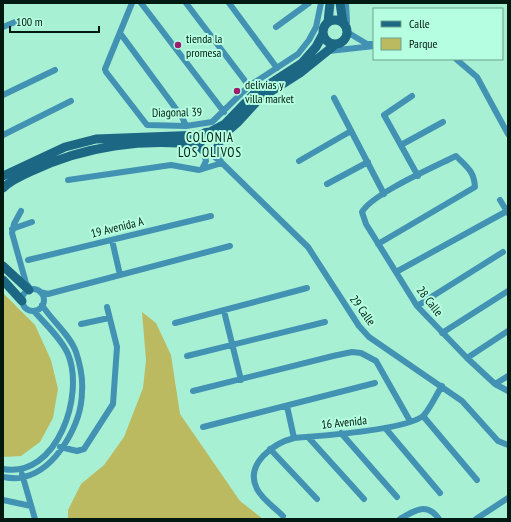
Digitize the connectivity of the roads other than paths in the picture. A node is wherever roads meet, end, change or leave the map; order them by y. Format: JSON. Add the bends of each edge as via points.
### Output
{"nodes":[{"id":1,"x":132,"y":3,"type":"edge"},
{"id":2,"x":141,"y":3,"type":"edge"},
{"id":3,"x":186,"y":3,"type":"edge"},
{"id":4,"x":230,"y":3,"type":"edge"},
{"id":5,"x":309,"y":3,"type":"edge"},
{"id":6,"x":321,"y":3,"type":"edge"},
{"id":7,"x":330,"y":3,"type":"edge"},
{"id":8,"x":340,"y":3,"type":"edge"},
{"id":9,"x":346,"y":3,"type":"edge"},
{"id":10,"x":15,"y":22,"type":"dead end"},
{"id":11,"x":328,"y":22,"type":"junction"},
{"id":12,"x":3,"y":27,"type":"edge"},
{"id":13,"x":276,"y":27,"type":"dead end"},
{"id":14,"x":345,"y":27,"type":"junction"},
{"id":15,"x":120,"y":33,"type":"junction"},
{"id":16,"x":323,"y":34,"type":"junction"},
{"id":17,"x":373,"y":45,"type":"edge"},
{"id":18,"x":373,"y":45,"type":"edge"},
{"id":19,"x":335,"y":46,"type":"junction"},
{"id":20,"x":353,"y":48,"type":"junction"},
{"id":21,"x":457,"y":60,"type":"edge"},
{"id":22,"x":277,"y":68,"type":"junction"},
{"id":23,"x":55,"y":70,"type":"dead end"},
{"id":24,"x":249,"y":86,"type":"junction"},
{"id":25,"x":3,"y":95,"type":"edge"},
{"id":26,"x":412,"y":96,"type":"dead end"},
{"id":27,"x":334,"y":98,"type":"dead end"},
{"id":28,"x":71,"y":101,"type":"dead end"},
{"id":29,"x":224,"y":112,"type":"junction"},
{"id":30,"x":443,"y":122,"type":"dead end"},
{"id":31,"x":186,"y":126,"type":"junction"},
{"id":32,"x":351,"y":131,"type":"junction"},
{"id":33,"x":206,"y":134,"type":"junction"},
{"id":34,"x":508,"y":134,"type":"edge"},
{"id":35,"x":3,"y":135,"type":"edge"},
{"id":36,"x":218,"y":144,"type":"junction"},
{"id":37,"x":401,"y":145,"type":"junction"},
{"id":38,"x":203,"y":148,"type":"junction"},
{"id":39,"x":299,"y":161,"type":"dead end"},
{"id":40,"x":368,"y":162,"type":"junction"},
{"id":41,"x":222,"y":163,"type":"junction"},
{"id":42,"x":202,"y":169,"type":"junction"},
{"id":43,"x":3,"y":176,"type":"edge"},
{"id":44,"x":418,"y":176,"type":"junction"},
{"id":45,"x":68,"y":180,"type":"dead end"},
{"id":46,"x":327,"y":184,"type":"dead end"},
{"id":47,"x":3,"y":188,"type":"edge"},
{"id":48,"x":384,"y":194,"type":"junction"},
{"id":49,"x":500,"y":200,"type":"dead end"},
{"id":50,"x":21,"y":211,"type":"dead end"},
{"id":51,"x":507,"y":212,"type":"edge"},
{"id":52,"x":211,"y":216,"type":"dead end"},
{"id":53,"x":32,"y":222,"type":"dead end"},
{"id":54,"x":12,"y":229,"type":"junction"},
{"id":55,"x":112,"y":240,"type":"junction"},
{"id":56,"x":378,"y":244,"type":"junction"},
{"id":57,"x":230,"y":246,"type":"dead end"},
{"id":58,"x":503,"y":252,"type":"dead end"},
{"id":59,"x":28,"y":260,"type":"dead end"},
{"id":60,"x":3,"y":266,"type":"edge"},
{"id":61,"x":396,"y":272,"type":"junction"},
{"id":62,"x":120,"y":275,"type":"junction"},
{"id":63,"x":3,"y":280,"type":"edge"},
{"id":64,"x":307,"y":288,"type":"dead end"},
{"id":65,"x":30,"y":290,"type":"junction"},
{"id":66,"x":508,"y":291,"type":"edge"},
{"id":67,"x":40,"y":292,"type":"junction"},
{"id":68,"x":48,"y":294,"type":"junction"},
{"id":69,"x":22,"y":301,"type":"junction"},
{"id":70,"x":43,"y":302,"type":"junction"},
{"id":71,"x":107,"y":306,"type":"dead end"},
{"id":72,"x":417,"y":306,"type":"junction"},
{"id":73,"x":34,"y":311,"type":"junction"},
{"id":74,"x":224,"y":311,"type":"junction"},
{"id":75,"x":109,"y":318,"type":"junction"},
{"id":76,"x":325,"y":322,"type":"dead end"},
{"id":77,"x":81,"y":324,"type":"dead end"},
{"id":78,"x":175,"y":324,"type":"dead end"},
{"id":79,"x":508,"y":332,"type":"edge"},
{"id":80,"x":442,"y":333,"type":"junction"},
{"id":81,"x":232,"y":345,"type":"junction"},
{"id":82,"x":187,"y":356,"type":"dead end"},
{"id":83,"x":467,"y":358,"type":"junction"},
{"id":84,"x":508,"y":376,"type":"edge"},
{"id":85,"x":240,"y":380,"type":"junction"},
{"id":86,"x":374,"y":383,"type":"dead end"},
{"id":87,"x":495,"y":384,"type":"junction"},
{"id":88,"x":442,"y":386,"type":"junction"},
{"id":89,"x":501,"y":388,"type":"junction"},
{"id":90,"x":193,"y":391,"type":"dead end"},
{"id":91,"x":508,"y":391,"type":"edge"},
{"id":92,"x":508,"y":396,"type":"edge"},
{"id":93,"x":287,"y":406,"type":"junction"},
{"id":94,"x":423,"y":416,"type":"junction"},
{"id":95,"x":410,"y":421,"type":"junction"},
{"id":96,"x":203,"y":427,"type":"dead end"},
{"id":97,"x":386,"y":429,"type":"junction"},
{"id":98,"x":341,"y":433,"type":"junction"},
{"id":99,"x":308,"y":437,"type":"junction"},
{"id":100,"x":294,"y":438,"type":"junction"},
{"id":101,"x":55,"y":444,"type":"junction"},
{"id":102,"x":508,"y":445,"type":"edge"},
{"id":103,"x":62,"y":449,"type":"junction"},
{"id":104,"x":270,"y":449,"type":"junction"},
{"id":105,"x":3,"y":469,"type":"edge"},
{"id":106,"x":21,"y":470,"type":"junction"},
{"id":107,"x":3,"y":477,"type":"edge"},
{"id":108,"x":23,"y":478,"type":"junction"},
{"id":109,"x":477,"y":480,"type":"dead end"},
{"id":110,"x":440,"y":493,"type":"dead end"},
{"id":111,"x":397,"y":497,"type":"dead end"},
{"id":112,"x":508,"y":498,"type":"edge"},
{"id":113,"x":364,"y":499,"type":"dead end"},
{"id":114,"x":3,"y":500,"type":"edge"},
{"id":115,"x":317,"y":500,"type":"dead end"},
{"id":116,"x":31,"y":506,"type":"junction"},
{"id":117,"x":283,"y":516,"type":"dead end"},
{"id":118,"x":35,"y":519,"type":"edge"},
{"id":119,"x":400,"y":519,"type":"edge"},
{"id":120,"x":439,"y":519,"type":"edge"},
{"id":121,"x":476,"y":519,"type":"edge"}],
"edges":[{"from":1,"to":15,"type":"street"},
{"from":2,"to":29,"type":"street"},
{"from":3,"to":24,"type":"street"},
{"from":4,"to":22,"type":"street"},
{"from":5,"to":13,"type":"street"},
{"from":6,"to":22,"type":"street","name":"Diagonal 39","via":[[316,27],[310,40],[298,54]]},
{"from":7,"to":11,"type":"street"},
{"from":8,"to":14,"type":"street"},
{"from":9,"to":14,"type":"street","via":[[348,21]]},
{"from":10,"to":12,"type":"street"},
{"from":11,"to":14,"type":"street","via":[[336,20]]},
{"from":11,"to":16,"type":"street"},
{"from":14,"to":17,"type":"street","via":[[367,44]]},
{"from":14,"to":19,"type":"street","via":[[345,39]]},
{"from":15,"to":31,"type":"street"},
{"from":15,"to":31,"type":"street","name":"Diagonal 39","via":[[106,65],[106,72],[143,122],[153,127]]},
{"from":16,"to":19,"type":"street"},
{"from":16,"to":33,"type":"street","name":"Diagonal 39","via":[[302,63],[254,94],[225,124]]},
{"from":18,"to":20,"type":"street"},
{"from":19,"to":20,"type":"street"},
{"from":19,"to":20,"type":"street"},
{"from":19,"to":36,"type":"street","via":[[300,73],[258,99],[224,134]]},
{"from":21,"to":34,"type":"street","via":[[477,77]]},
{"from":22,"to":24,"type":"street","name":"Diagonal 39"},
{"from":23,"to":25,"type":"street"},
{"from":24,"to":29,"type":"street","name":"Diagonal 39"},
{"from":26,"to":37,"type":"street","via":[[384,115]]},
{"from":27,"to":32,"type":"street"},
{"from":28,"to":35,"type":"street"},
{"from":29,"to":31,"type":"street","name":"Diagonal 39","via":[[212,122]]},
{"from":30,"to":37,"type":"street"},
{"from":32,"to":39,"type":"street"},
{"from":32,"to":40,"type":"street"},
{"from":33,"to":36,"type":"street","via":[[216,135]]},
{"from":33,"to":38,"type":"street"},
{"from":33,"to":43,"type":"street","name":"Diagonal 39","via":[[96,139],[66,147]]},
{"from":36,"to":38,"type":"street","via":[[212,151]]},
{"from":36,"to":41,"type":"street"},
{"from":37,"to":44,"type":"street"},
{"from":38,"to":41,"type":"street","name":"29 Calle"},
{"from":38,"to":42,"type":"street","via":[[206,161]]},
{"from":38,"to":47,"type":"street","via":[[140,144],[96,148],[51,162]]},
{"from":40,"to":46,"type":"street"},
{"from":40,"to":48,"type":"street"},
{"from":41,"to":42,"type":"street"},
{"from":41,"to":88,"type":"street","name":"29 Calle","via":[[308,247],[359,326],[388,350]]},
{"from":42,"to":45,"type":"street","via":[[171,165]]},
{"from":44,"to":48,"type":"street"},
{"from":44,"to":56,"type":"street","via":[[456,156],[475,177],[475,187]]},
{"from":48,"to":56,"type":"street","name":"28 Calle","via":[[366,205],[362,212]]},
{"from":49,"to":51,"type":"street"},
{"from":50,"to":54,"type":"street"},
{"from":51,"to":61,"type":"street"},
{"from":52,"to":55,"type":"street","name":"19 Avenida A"},
{"from":53,"to":54,"type":"street"},
{"from":54,"to":65,"type":"street"},
{"from":55,"to":59,"type":"street","name":"19 Avenida A"},
{"from":55,"to":62,"type":"street"},
{"from":56,"to":61,"type":"street","name":"28 Calle"},
{"from":57,"to":62,"type":"street"},
{"from":58,"to":72,"type":"street"},
{"from":60,"to":65,"type":"street"},
{"from":61,"to":72,"type":"street","name":"28 Calle"},
{"from":62,"to":68,"type":"street"},
{"from":63,"to":69,"type":"street"},
{"from":64,"to":74,"type":"street"},
{"from":65,"to":67,"type":"street"},
{"from":65,"to":69,"type":"street","via":[[24,294]]},
{"from":66,"to":80,"type":"street"},
{"from":67,"to":68,"type":"street"},
{"from":67,"to":70,"type":"street"},
{"from":68,"to":70,"type":"street"},
{"from":69,"to":73,"type":"street","via":[[25,308]]},
{"from":70,"to":73,"type":"street"},
{"from":70,"to":103,"type":"street","via":[[76,351],[81,370],[80,407],[76,422]]},
{"from":71,"to":75,"type":"street"},
{"from":72,"to":80,"type":"street","name":"28 Calle"},
{"from":73,"to":101,"type":"street","via":[[60,341],[68,354],[73,372],[71,406]]},
{"from":74,"to":78,"type":"street"},
{"from":74,"to":81,"type":"street"},
{"from":75,"to":77,"type":"street"},
{"from":75,"to":103,"type":"street","via":[[116,347],[113,404],[84,449]]},
{"from":76,"to":81,"type":"street"},
{"from":79,"to":83,"type":"street"},
{"from":80,"to":83,"type":"street","name":"28 Calle"},
{"from":81,"to":82,"type":"street"},
{"from":81,"to":85,"type":"street"},
{"from":83,"to":87,"type":"street","name":"28 Calle"},
{"from":84,"to":87,"type":"street"},
{"from":85,"to":90,"type":"street"},
{"from":85,"to":95,"type":"street","via":[[352,352],[361,353],[376,361]]},
{"from":86,"to":93,"type":"street"},
{"from":87,"to":89,"type":"street","name":"28 Calle"},
{"from":88,"to":94,"type":"street"},
{"from":88,"to":102,"type":"street","name":"29 Calle","via":[[462,401],[498,441]]},
{"from":89,"to":91,"type":"street","name":"28 Calle"},
{"from":89,"to":92,"type":"street","name":"28 Calle"},
{"from":93,"to":96,"type":"street"},
{"from":93,"to":100,"type":"street"},
{"from":94,"to":95,"type":"street","name":"16 Avenida"},
{"from":94,"to":109,"type":"street"},
{"from":95,"to":97,"type":"street","name":"16 Avenida"},
{"from":97,"to":98,"type":"street","name":"16 Avenida"},
{"from":97,"to":110,"type":"street"},
{"from":98,"to":99,"type":"street","name":"16 Avenida"},
{"from":98,"to":111,"type":"street"},
{"from":99,"to":100,"type":"street","name":"16 Avenida"},
{"from":99,"to":113,"type":"street"},
{"from":100,"to":104,"type":"street","name":"16 Avenida"},
{"from":101,"to":103,"type":"street"},
{"from":101,"to":106,"type":"street","via":[[40,461]]},
{"from":103,"to":108,"type":"street","via":[[34,474]]},
{"from":104,"to":115,"type":"street"},
{"from":104,"to":117,"type":"street","name":"16 Avenida","via":[[258,463],[254,481],[257,490]]},
{"from":105,"to":106,"type":"street"},
{"from":106,"to":108,"type":"street"},
{"from":107,"to":108,"type":"street"},
{"from":108,"to":116,"type":"street"},
{"from":112,"to":121,"type":"street"},
{"from":114,"to":116,"type":"street"},
{"from":116,"to":118,"type":"street"},
{"from":119,"to":120,"type":"street","via":[[427,508]]}]}
